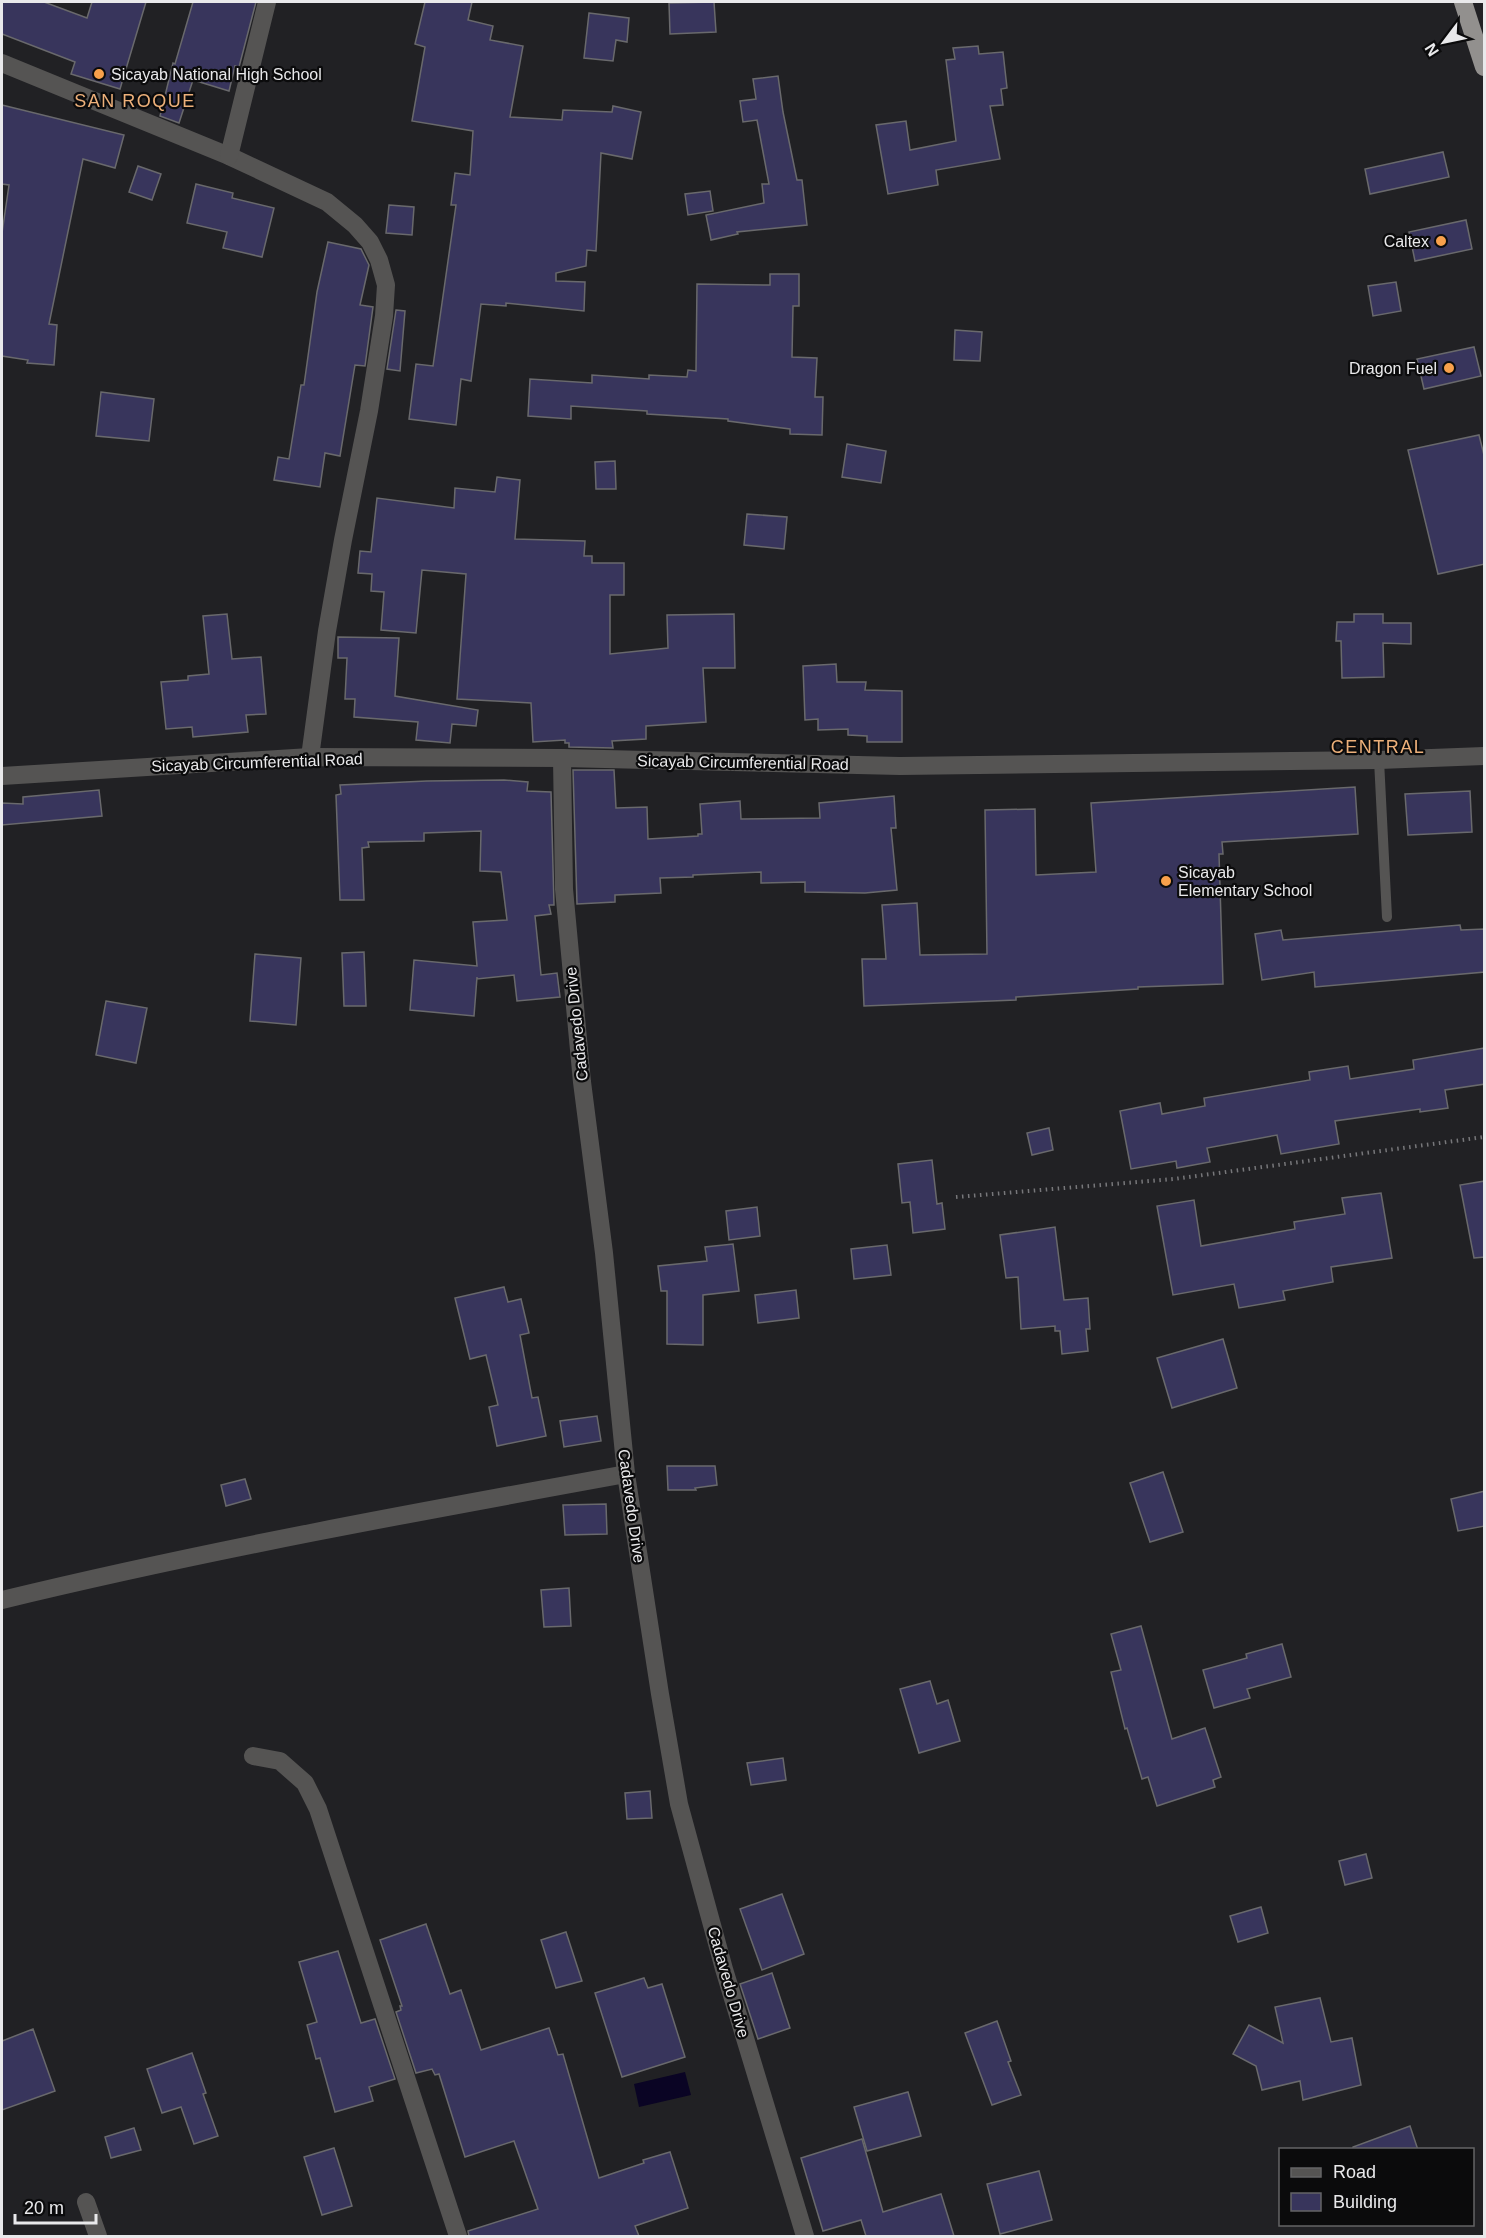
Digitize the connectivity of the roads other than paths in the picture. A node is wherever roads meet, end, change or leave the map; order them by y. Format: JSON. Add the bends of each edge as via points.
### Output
{"nodes":[{"id":1,"x":267,"y":2,"type":"edge"},
{"id":2,"x":1463,"y":2,"type":"edge"},
{"id":3,"x":2,"y":63,"type":"edge"},
{"id":4,"x":1485,"y":67,"type":"edge"},
{"id":5,"x":229,"y":156,"type":"junction"},
{"id":6,"x":1485,"y":756,"type":"edge"},
{"id":7,"x":310,"y":758,"type":"junction"},
{"id":8,"x":562,"y":758,"type":"junction"},
{"id":9,"x":1379,"y":760,"type":"junction"},
{"id":10,"x":2,"y":776,"type":"edge"},
{"id":11,"x":1387,"y":916,"type":"dead end"},
{"id":12,"x":626,"y":1474,"type":"junction"},
{"id":13,"x":2,"y":1599,"type":"edge"},
{"id":14,"x":253,"y":1756,"type":"dead end"},
{"id":15,"x":86,"y":2202,"type":"dead end"},
{"id":16,"x":98,"y":2236,"type":"edge"},
{"id":17,"x":458,"y":2236,"type":"edge"},
{"id":18,"x":805,"y":2236,"type":"edge"}],
"edges":[{"from":1,"to":5,"type":"street"},
{"from":2,"to":4,"type":"highway"},
{"from":3,"to":5,"type":"street"},
{"from":5,"to":7,"type":"street","via":[[327,202],[355,225],[370,242],[386,285],[371,399],[331,608]]},
{"from":6,"to":9,"type":"street","name":"Sicayab Circumferential Road"},
{"from":7,"to":8,"type":"street","name":"Sicayab Circumferential Road"},
{"from":7,"to":10,"type":"street","name":"Sicayab Circumferential Road"},
{"from":8,"to":9,"type":"street","name":"Sicayab Circumferential Road","via":[[900,766]]},
{"from":8,"to":12,"type":"street","name":"Cadavedo Drive","via":[[564,890],[572,980]]},
{"from":9,"to":11,"type":"lane"},
{"from":12,"to":13,"type":"street","via":[[430,1509]]},
{"from":12,"to":18,"type":"street","name":"Cadavedo Drive","via":[[679,1804]]},
{"from":14,"to":17,"type":"street","via":[[280,1761],[305,1783],[318,1809]]},
{"from":15,"to":16,"type":"street"}]}
